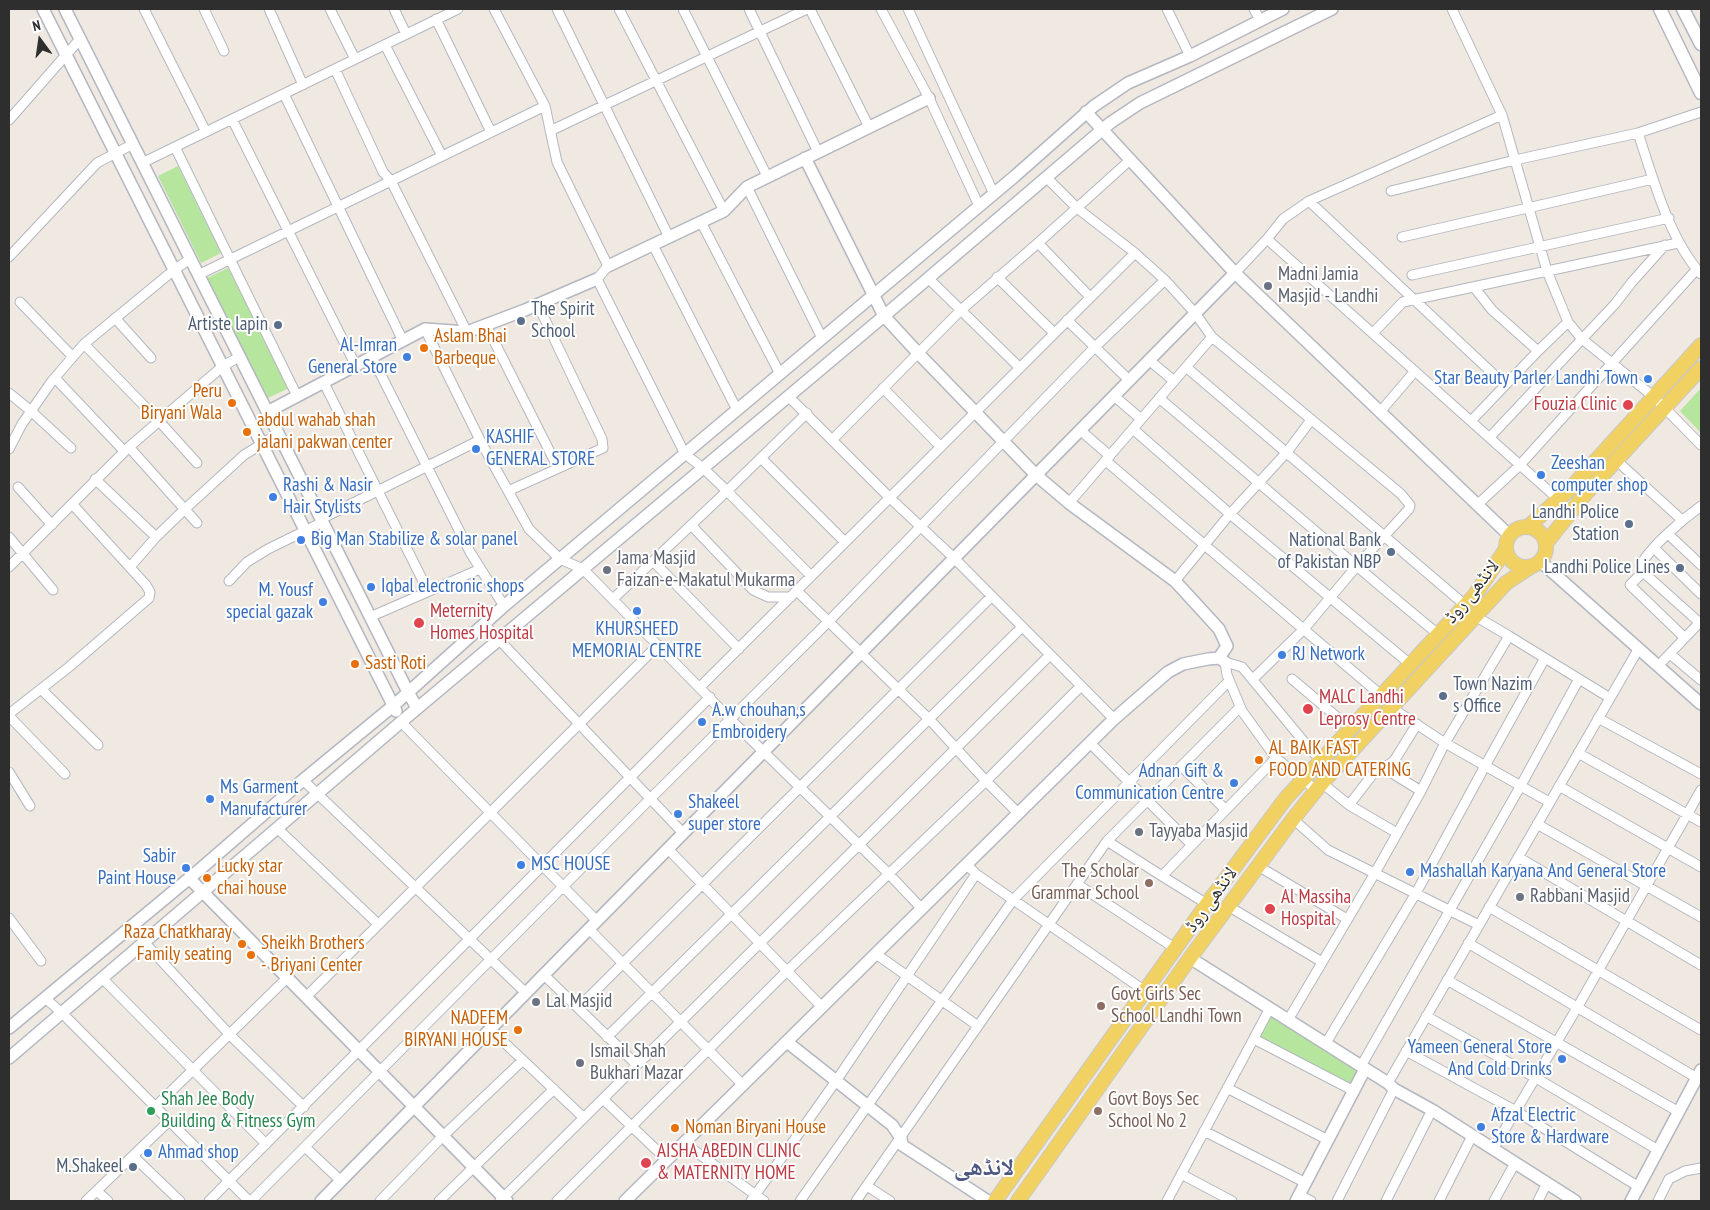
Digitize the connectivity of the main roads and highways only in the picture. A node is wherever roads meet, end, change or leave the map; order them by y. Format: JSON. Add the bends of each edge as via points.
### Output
{"nodes":[{"id":1,"x":1660,"y":9,"type":"edge"},
{"id":2,"x":1683,"y":9,"type":"edge"},
{"id":3,"x":1701,"y":44,"type":"edge"},
{"id":4,"x":1701,"y":93,"type":"edge"},
{"id":5,"x":1701,"y":345,"type":"edge"},
{"id":6,"x":1701,"y":368,"type":"edge"},
{"id":7,"x":1528,"y":527,"type":"junction"},
{"id":8,"x":1508,"y":542,"type":"junction"},
{"id":9,"x":1546,"y":543,"type":"junction"},
{"id":10,"x":1535,"y":564,"type":"junction"},
{"id":11,"x":995,"y":1201,"type":"edge"},
{"id":12,"x":1018,"y":1201,"type":"edge"}],
"edges":[{"from":1,"to":4,"type":"main road"},
{"from":2,"to":3,"type":"main road"},
{"from":5,"to":7,"type":"main road","via":[[1571,488]]},
{"from":6,"to":9,"type":"main road","via":[[1586,492]]},
{"from":7,"to":8,"type":"main road","via":[[1521,528]]},
{"from":7,"to":9,"type":"main road","via":[[1540,532]]},
{"from":8,"to":10,"type":"main road","via":[[1507,555],[1516,565]]},
{"from":8,"to":11,"type":"main road","name":"لانڈھی روڈ","via":[[1474,596],[1286,798]]},
{"from":9,"to":10,"type":"main road","via":[[1545,556]]},
{"from":10,"to":12,"type":"main road","name":"لانڈھی روڈ","via":[[1506,583],[1292,819]]}]}
